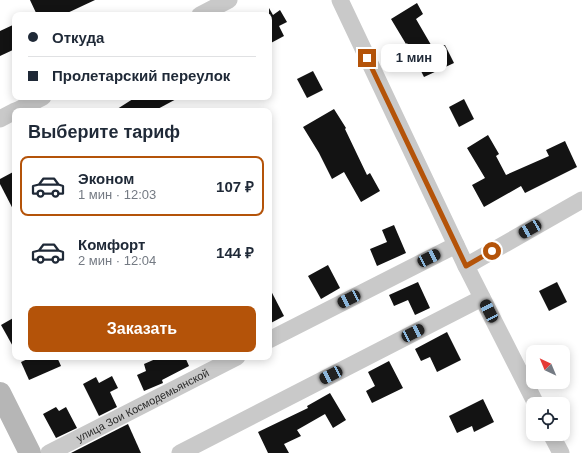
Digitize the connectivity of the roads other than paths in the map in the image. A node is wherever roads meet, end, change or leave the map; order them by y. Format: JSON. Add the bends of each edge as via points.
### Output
{"nodes":[{"id":1,"x":229,"y":0,"type":"edge"},
{"id":2,"x":340,"y":0,"type":"edge"},
{"id":3,"x":206,"y":12,"type":"edge"},
{"id":4,"x":37,"y":100,"type":"edge"},
{"id":5,"x":21,"y":108,"type":"edge"},
{"id":6,"x":12,"y":113,"type":"edge"},
{"id":7,"x":0,"y":119,"type":"edge"},
{"id":8,"x":582,"y":200,"type":"edge"},
{"id":9,"x":456,"y":245,"type":"junction"},
{"id":10,"x":466,"y":266,"type":"junction"},
{"id":11,"x":482,"y":298,"type":"junction"},
{"id":12,"x":272,"y":338,"type":"edge"},
{"id":13,"x":231,"y":360,"type":"edge"},
{"id":14,"x":0,"y":393,"type":"edge"},
{"id":15,"x":532,"y":397,"type":"edge"},
{"id":16,"x":555,"y":441,"type":"edge"},
{"id":17,"x":30,"y":453,"type":"edge"},
{"id":18,"x":49,"y":453,"type":"edge"},
{"id":19,"x":180,"y":453,"type":"edge"},
{"id":20,"x":561,"y":453,"type":"edge"}],
"edges":[{"from":1,"to":3,"type":"street"},
{"from":2,"to":9,"type":"street"},
{"from":4,"to":5,"type":"street"},
{"from":6,"to":7,"type":"street"},
{"from":8,"to":10,"type":"street"},
{"from":9,"to":10,"type":"street"},
{"from":9,"to":12,"type":"street"},
{"from":10,"to":11,"type":"street"},
{"from":11,"to":15,"type":"street"},
{"from":11,"to":19,"type":"street"},
{"from":13,"to":18,"type":"street","name":"улица Зои Космодемьянской"},
{"from":14,"to":17,"type":"main road"},
{"from":16,"to":20,"type":"street"}]}
